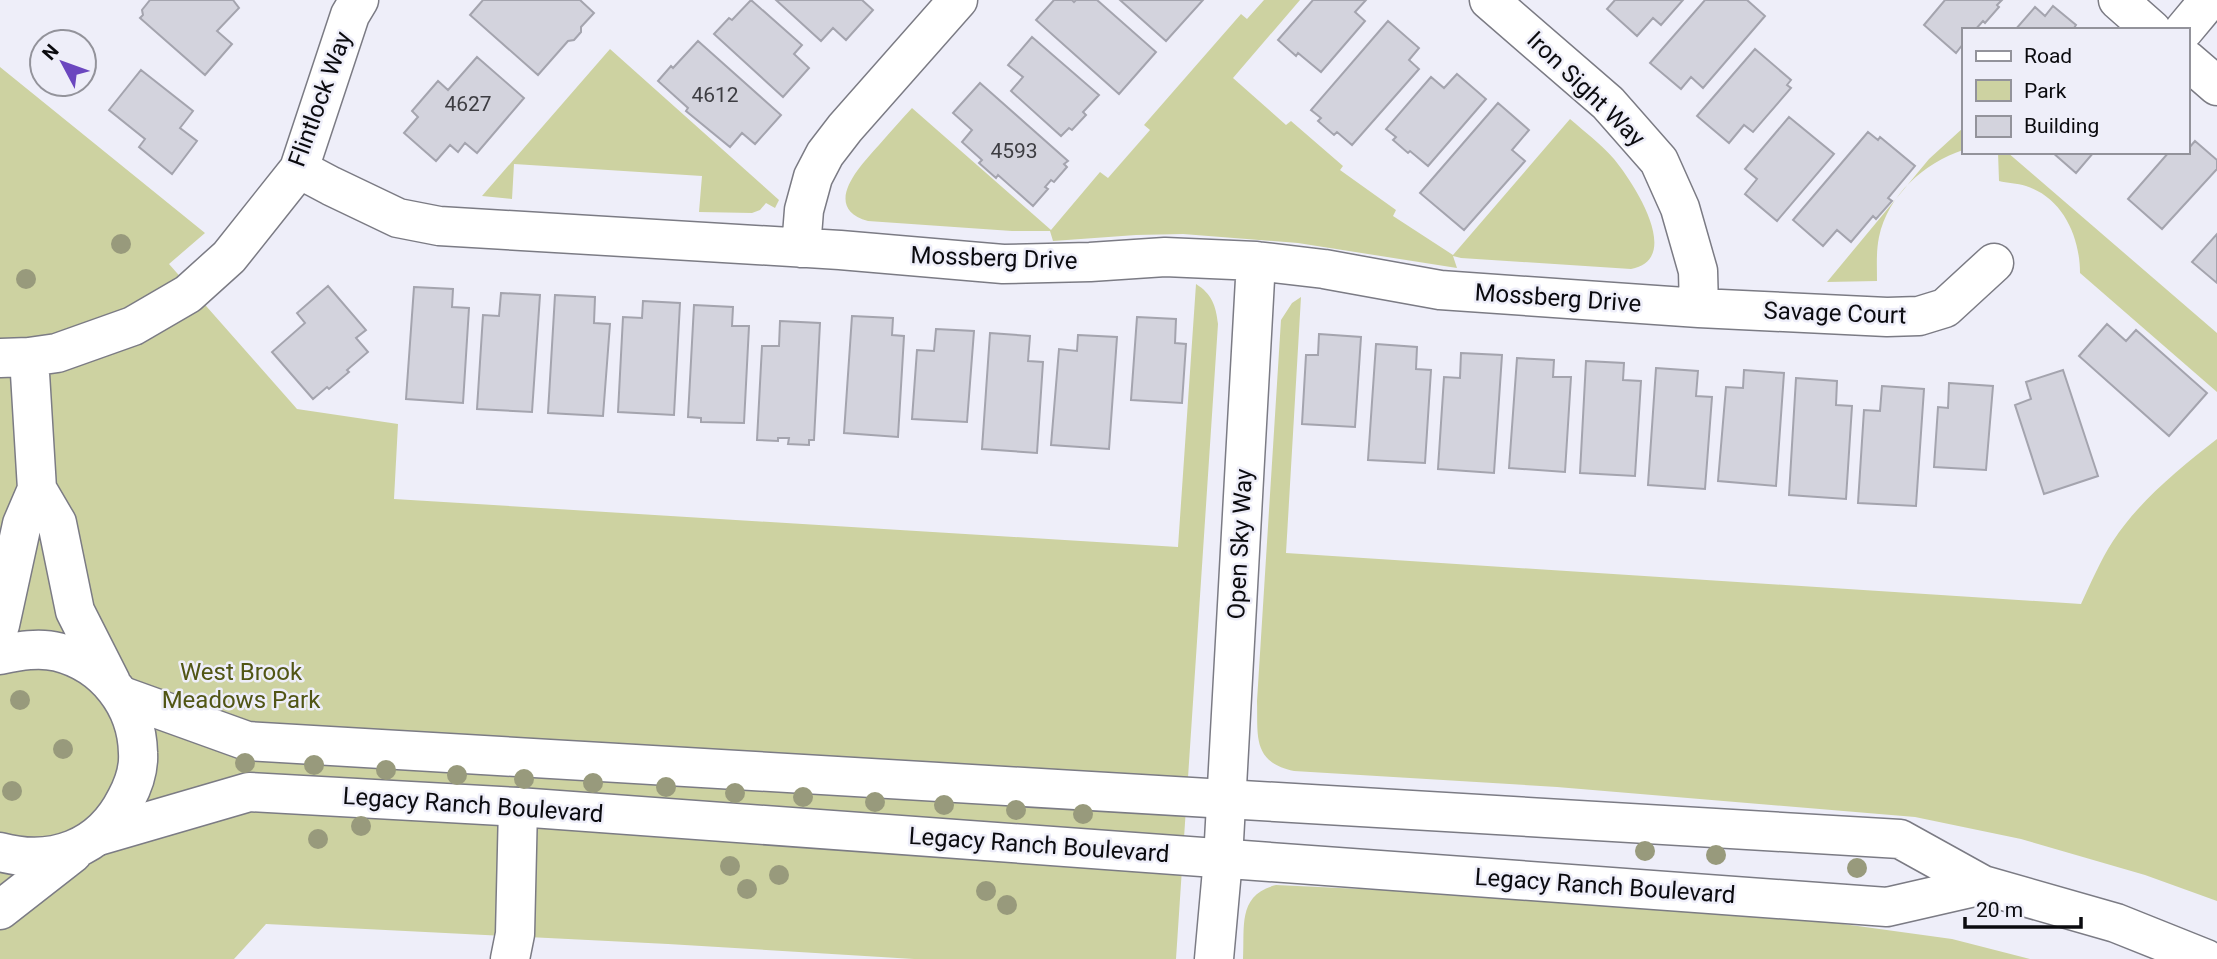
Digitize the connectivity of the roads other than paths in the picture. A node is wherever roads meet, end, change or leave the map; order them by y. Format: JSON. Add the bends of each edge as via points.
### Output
{"nodes":[{"id":1,"x":359,"y":0,"type":"edge"},
{"id":2,"x":958,"y":0,"type":"edge"},
{"id":3,"x":1489,"y":0,"type":"edge"},
{"id":4,"x":2118,"y":0,"type":"edge"},
{"id":5,"x":2209,"y":0,"type":"edge"},
{"id":6,"x":2150,"y":28,"type":"edge"},
{"id":7,"x":2186,"y":28,"type":"edge"},
{"id":8,"x":2189,"y":62,"type":"edge"},
{"id":9,"x":2217,"y":86,"type":"edge"},
{"id":10,"x":299,"y":169,"type":"junction"},
{"id":11,"x":801,"y":248,"type":"junction"},
{"id":12,"x":1256,"y":261,"type":"junction"},
{"id":13,"x":1994,"y":263,"type":"dead end"},
{"id":14,"x":1699,"y":308,"type":"junction"},
{"id":15,"x":14,"y":358,"type":"edge"},
{"id":16,"x":37,"y":489,"type":"junction"},
{"id":17,"x":0,"y":625,"type":"edge"},
{"id":18,"x":0,"y":655,"type":"edge"},
{"id":19,"x":117,"y":690,"type":"junction"},
{"id":20,"x":518,"y":807,"type":"junction"},
{"id":21,"x":1225,"y":828,"type":"junction"},
{"id":22,"x":88,"y":842,"type":"junction"},
{"id":23,"x":0,"y":852,"type":"edge"},
{"id":24,"x":1983,"y":885,"type":"junction"},
{"id":25,"x":0,"y":910,"type":"edge"},
{"id":26,"x":510,"y":959,"type":"edge"},
{"id":27,"x":1214,"y":959,"type":"edge"},
{"id":28,"x":2207,"y":959,"type":"edge"}],
"edges":[{"from":1,"to":10,"type":"street","name":"Flintlock Way"},
{"from":2,"to":11,"type":"street","via":[[825,154],[804,210]]},
{"from":3,"to":14,"type":"street","name":"Iron Sight Way","via":[[1608,103],[1659,161],[1680,208],[1698,271]]},
{"from":4,"to":6,"type":"street"},
{"from":5,"to":7,"type":"street"},
{"from":8,"to":9,"type":"street"},
{"from":10,"to":11,"type":"street","name":"Mossberg Drive","via":[[398,218],[439,226]]},
{"from":10,"to":15,"type":"street","name":"Flintlock Way","via":[[229,257],[188,294],[133,326],[57,354]]},
{"from":11,"to":12,"type":"street","name":"Mossberg Drive","via":[[1003,264],[1165,257]]},
{"from":12,"to":14,"type":"street","name":"Mossberg Drive","via":[[1440,290]]},
{"from":12,"to":21,"type":"street","name":"Open Sky Way"},
{"from":13,"to":14,"type":"street","name":"Savage Court","via":[[1945,308],[1919,316]]},
{"from":15,"to":16,"type":"street"},
{"from":16,"to":17,"type":"street","via":[[22,524]]},
{"from":16,"to":19,"type":"street","via":[[57,523],[75,611]]},
{"from":18,"to":19,"type":"street","via":[[24,649],[57,651],[87,663]]},
{"from":19,"to":21,"type":"street","name":"Legacy Ranch Boulevard","via":[[247,741],[1177,797]]},
{"from":19,"to":22,"type":"street","via":[[135,724],[138,755],[133,786],[119,813]]},
{"from":20,"to":21,"type":"street","name":"Legacy Ranch Boulevard"},
{"from":20,"to":22,"type":"street","name":"Legacy Ranch Boulevard","via":[[249,792]]},
{"from":20,"to":26,"type":"street","via":[[515,934]]},
{"from":21,"to":24,"type":"street","name":"Legacy Ranch Boulevard","via":[[1887,906]]},
{"from":21,"to":24,"type":"street","name":"Legacy Ranch Boulevard","via":[[1900,839]]},
{"from":21,"to":27,"type":"street","name":"Open Sky Way"},
{"from":22,"to":23,"type":"street","name":"Legacy Ranch Boulevard","via":[[50,857],[20,858]]},
{"from":22,"to":25,"type":"street"},
{"from":24,"to":28,"type":"street","name":"Legacy Ranch Boulevard","via":[[2116,923]]}]}
